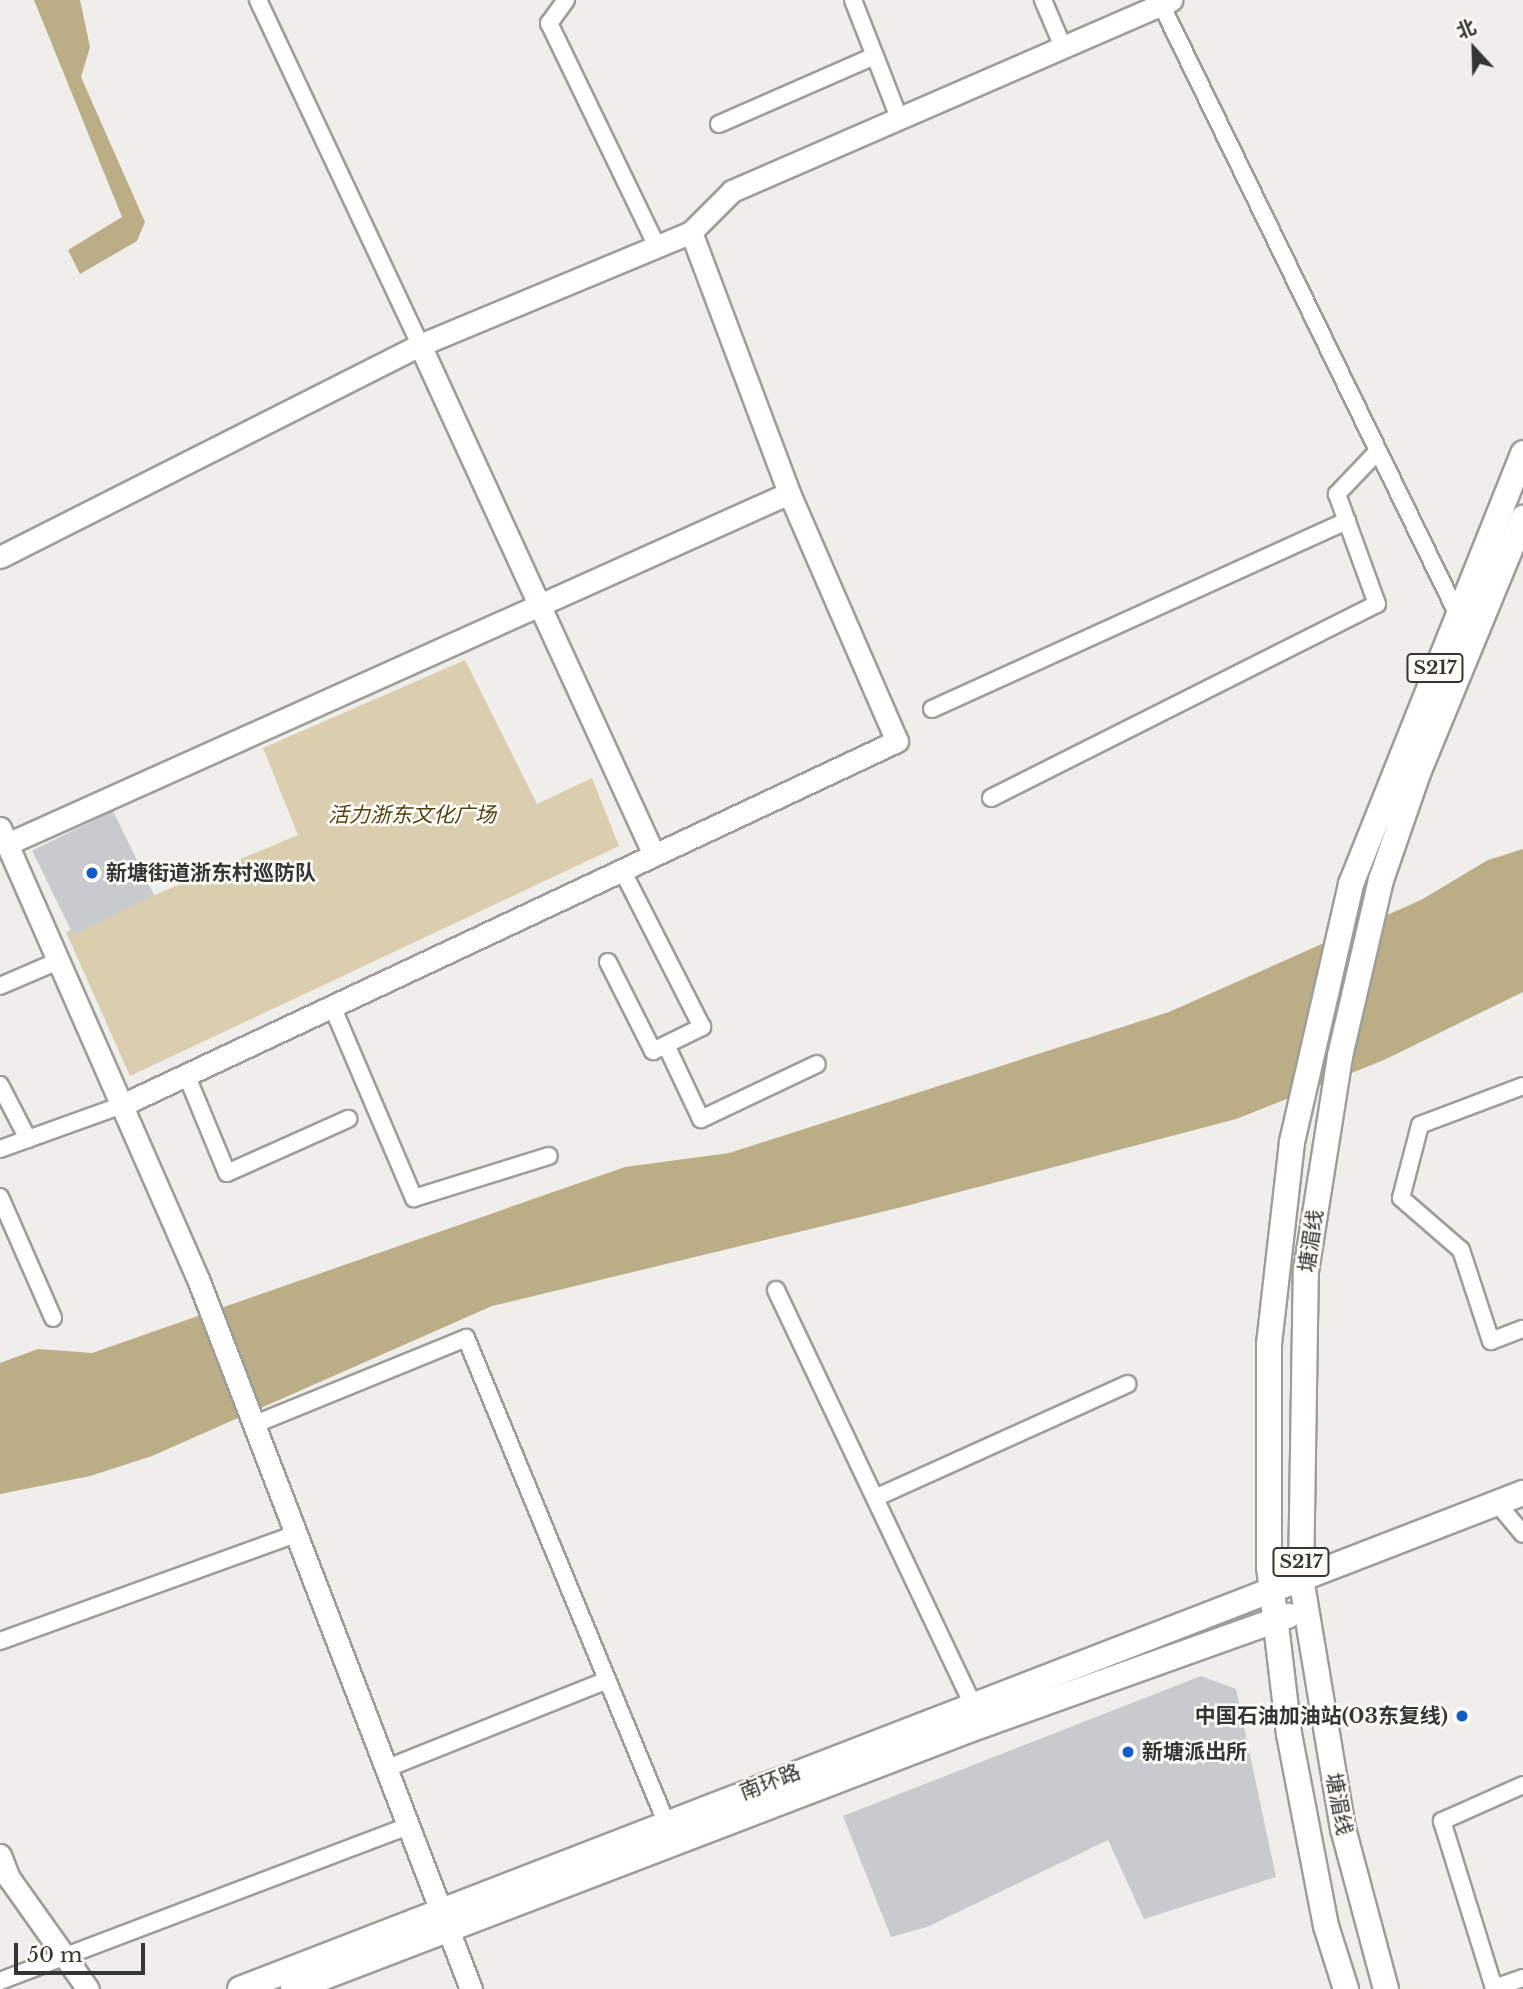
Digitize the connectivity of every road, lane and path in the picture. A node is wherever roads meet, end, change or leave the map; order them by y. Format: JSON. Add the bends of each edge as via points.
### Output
{"nodes":[{"id":1,"x":258,"y":0,"type":"edge"},
{"id":2,"x":566,"y":0,"type":"edge"},
{"id":3,"x":853,"y":0,"type":"edge"},
{"id":4,"x":1043,"y":0,"type":"edge"},
{"id":5,"x":1166,"y":2,"type":"edge"},
{"id":6,"x":1063,"y":47,"type":"junction"},
{"id":7,"x":875,"y":56,"type":"junction"},
{"id":8,"x":899,"y":118,"type":"junction"},
{"id":9,"x":719,"y":124,"type":"dead end"},
{"id":10,"x":691,"y":232,"type":"junction"},
{"id":11,"x":657,"y":246,"type":"junction"},
{"id":12,"x":420,"y":345,"type":"junction"},
{"id":13,"x":1378,"y":451,"type":"junction"},
{"id":14,"x":1523,"y":453,"type":"edge"},
{"id":15,"x":789,"y":493,"type":"junction"},
{"id":16,"x":1523,"y":517,"type":"edge"},
{"id":17,"x":1347,"y":521,"type":"junction"},
{"id":18,"x":0,"y":557,"type":"edge"},
{"id":19,"x":538,"y":605,"type":"junction"},
{"id":20,"x":1457,"y":613,"type":"junction"},
{"id":21,"x":932,"y":709,"type":"dead end"},
{"id":22,"x":990,"y":798,"type":"dead end"},
{"id":23,"x":4,"y":836,"type":"edge"},
{"id":24,"x":654,"y":855,"type":"junction"},
{"id":25,"x":622,"y":870,"type":"junction"},
{"id":26,"x":58,"y":961,"type":"junction"},
{"id":27,"x":608,"y":961,"type":"dead end"},
{"id":28,"x":0,"y":986,"type":"edge"},
{"id":29,"x":331,"y":1006,"type":"junction"},
{"id":30,"x":666,"y":1045,"type":"junction"},
{"id":31,"x":817,"y":1064,"type":"dead end"},
{"id":32,"x":186,"y":1074,"type":"junction"},
{"id":33,"x":0,"y":1086,"type":"edge"},
{"id":34,"x":1523,"y":1086,"type":"edge"},
{"id":35,"x":122,"y":1105,"type":"junction"},
{"id":36,"x":348,"y":1119,"type":"dead end"},
{"id":37,"x":28,"y":1139,"type":"junction"},
{"id":38,"x":0,"y":1149,"type":"edge"},
{"id":39,"x":549,"y":1156,"type":"dead end"},
{"id":40,"x":0,"y":1197,"type":"edge"},
{"id":41,"x":776,"y":1290,"type":"dead end"},
{"id":42,"x":53,"y":1318,"type":"dead end"},
{"id":43,"x":1523,"y":1329,"type":"edge"},
{"id":44,"x":1128,"y":1384,"type":"dead end"},
{"id":45,"x":253,"y":1425,"type":"junction"},
{"id":46,"x":1523,"y":1493,"type":"edge"},
{"id":47,"x":875,"y":1498,"type":"junction"},
{"id":48,"x":1497,"y":1503,"type":"junction"},
{"id":49,"x":295,"y":1534,"type":"junction"},
{"id":50,"x":1523,"y":1534,"type":"edge"},
{"id":51,"x":1301,"y":1579,"type":"junction"},
{"id":52,"x":1272,"y":1591,"type":"junction"},
{"id":53,"x":1305,"y":1609,"type":"junction"},
{"id":54,"x":1275,"y":1621,"type":"junction"},
{"id":55,"x":0,"y":1641,"type":"edge"},
{"id":56,"x":607,"y":1680,"type":"junction"},
{"id":57,"x":972,"y":1703,"type":"junction"},
{"id":58,"x":385,"y":1769,"type":"junction"},
{"id":59,"x":1523,"y":1785,"type":"edge"},
{"id":60,"x":666,"y":1822,"type":"junction"},
{"id":61,"x":407,"y":1826,"type":"junction"},
{"id":62,"x":0,"y":1855,"type":"edge"},
{"id":63,"x":443,"y":1921,"type":"junction"},
{"id":64,"x":66,"y":1957,"type":"junction"},
{"id":65,"x":1523,"y":1978,"type":"edge"},
{"id":66,"x":0,"y":1981,"type":"edge"},
{"id":67,"x":88,"y":1989,"type":"edge"},
{"id":68,"x":240,"y":1989,"type":"edge"},
{"id":69,"x":293,"y":1989,"type":"edge"},
{"id":70,"x":471,"y":1989,"type":"edge"},
{"id":71,"x":1346,"y":1989,"type":"edge"},
{"id":72,"x":1387,"y":1989,"type":"edge"}],
"edges":[{"from":1,"to":12,"type":"street"},
{"from":2,"to":11,"type":"street","via":[[549,23]]},
{"from":3,"to":7,"type":"street"},
{"from":4,"to":6,"type":"street"},
{"from":5,"to":6,"type":"street"},
{"from":5,"to":13,"type":"street"},
{"from":6,"to":8,"type":"street"},
{"from":7,"to":8,"type":"street"},
{"from":7,"to":9,"type":"street"},
{"from":8,"to":10,"type":"street","via":[[732,191]]},
{"from":10,"to":11,"type":"street"},
{"from":10,"to":15,"type":"street"},
{"from":11,"to":12,"type":"street"},
{"from":12,"to":18,"type":"street"},
{"from":12,"to":19,"type":"street"},
{"from":13,"to":17,"type":"street","via":[[1337,494]]},
{"from":13,"to":20,"type":"street"},
{"from":14,"to":20,"type":"main road","number":"S217"},
{"from":15,"to":19,"type":"street"},
{"from":15,"to":24,"type":"street","via":[[897,741]]},
{"from":16,"to":51,"type":"main road","name":"塘湄线","number":"S217","via":[[1418,773],[1381,880],[1328,1127],[1306,1271]]},
{"from":17,"to":21,"type":"street"},
{"from":17,"to":22,"type":"street","via":[[1377,604]]},
{"from":19,"to":23,"type":"street"},
{"from":19,"to":24,"type":"street"},
{"from":20,"to":52,"type":"main road","number":"S217","via":[[1351,884],[1292,1142],[1269,1344]]},
{"from":23,"to":26,"type":"street"},
{"from":24,"to":25,"type":"street"},
{"from":25,"to":29,"type":"street"},
{"from":25,"to":30,"type":"street","via":[[702,1027]]},
{"from":26,"to":28,"type":"street"},
{"from":26,"to":35,"type":"street"},
{"from":27,"to":30,"type":"street","via":[[653,1051]]},
{"from":29,"to":32,"type":"street"},
{"from":29,"to":39,"type":"street","via":[[414,1198]]},
{"from":30,"to":31,"type":"street","via":[[701,1119]]},
{"from":32,"to":35,"type":"street"},
{"from":32,"to":36,"type":"street","via":[[227,1173]]},
{"from":33,"to":37,"type":"street"},
{"from":34,"to":43,"type":"street","via":[[1420,1125],[1401,1198],[1461,1250],[1491,1341]]},
{"from":35,"to":37,"type":"street"},
{"from":35,"to":45,"type":"street","via":[[198,1279]]},
{"from":37,"to":38,"type":"street"},
{"from":40,"to":42,"type":"street"},
{"from":41,"to":47,"type":"street"},
{"from":44,"to":47,"type":"street"},
{"from":45,"to":49,"type":"street"},
{"from":45,"to":56,"type":"street","via":[[466,1338]]},
{"from":46,"to":48,"type":"main road","name":"南环路"},
{"from":47,"to":57,"type":"street"},
{"from":48,"to":50,"type":"street"},
{"from":48,"to":51,"type":"main road","name":"南环路"},
{"from":49,"to":55,"type":"street"},
{"from":49,"to":58,"type":"street"},
{"from":51,"to":52,"type":"main road","name":"南环路"},
{"from":51,"to":53,"type":"main road","name":"塘湄线","number":"S217"},
{"from":52,"to":54,"type":"main road","number":"S217"},
{"from":52,"to":57,"type":"main road","name":"南环路"},
{"from":53,"to":54,"type":"main road","name":"南环路"},
{"from":53,"to":72,"type":"main road","name":"塘湄线","number":"S217","via":[[1343,1829]]},
{"from":54,"to":63,"type":"main road","name":"南环路"},
{"from":54,"to":71,"type":"main road","number":"S217","via":[[1289,1734],[1324,1912]]},
{"from":56,"to":58,"type":"street"},
{"from":56,"to":60,"type":"street"},
{"from":57,"to":60,"type":"main road","name":"南环路"},
{"from":58,"to":61,"type":"street"},
{"from":59,"to":65,"type":"street","via":[[1442,1821],[1494,1987]]},
{"from":60,"to":63,"type":"main road","name":"南环路"},
{"from":61,"to":63,"type":"street"},
{"from":61,"to":64,"type":"street"},
{"from":62,"to":64,"type":"street","via":[[9,1878]]},
{"from":63,"to":68,"type":"main road","name":"南环路"},
{"from":63,"to":69,"type":"main road","name":"南环路"},
{"from":63,"to":70,"type":"street"},
{"from":64,"to":66,"type":"street"},
{"from":64,"to":67,"type":"street"}]}
